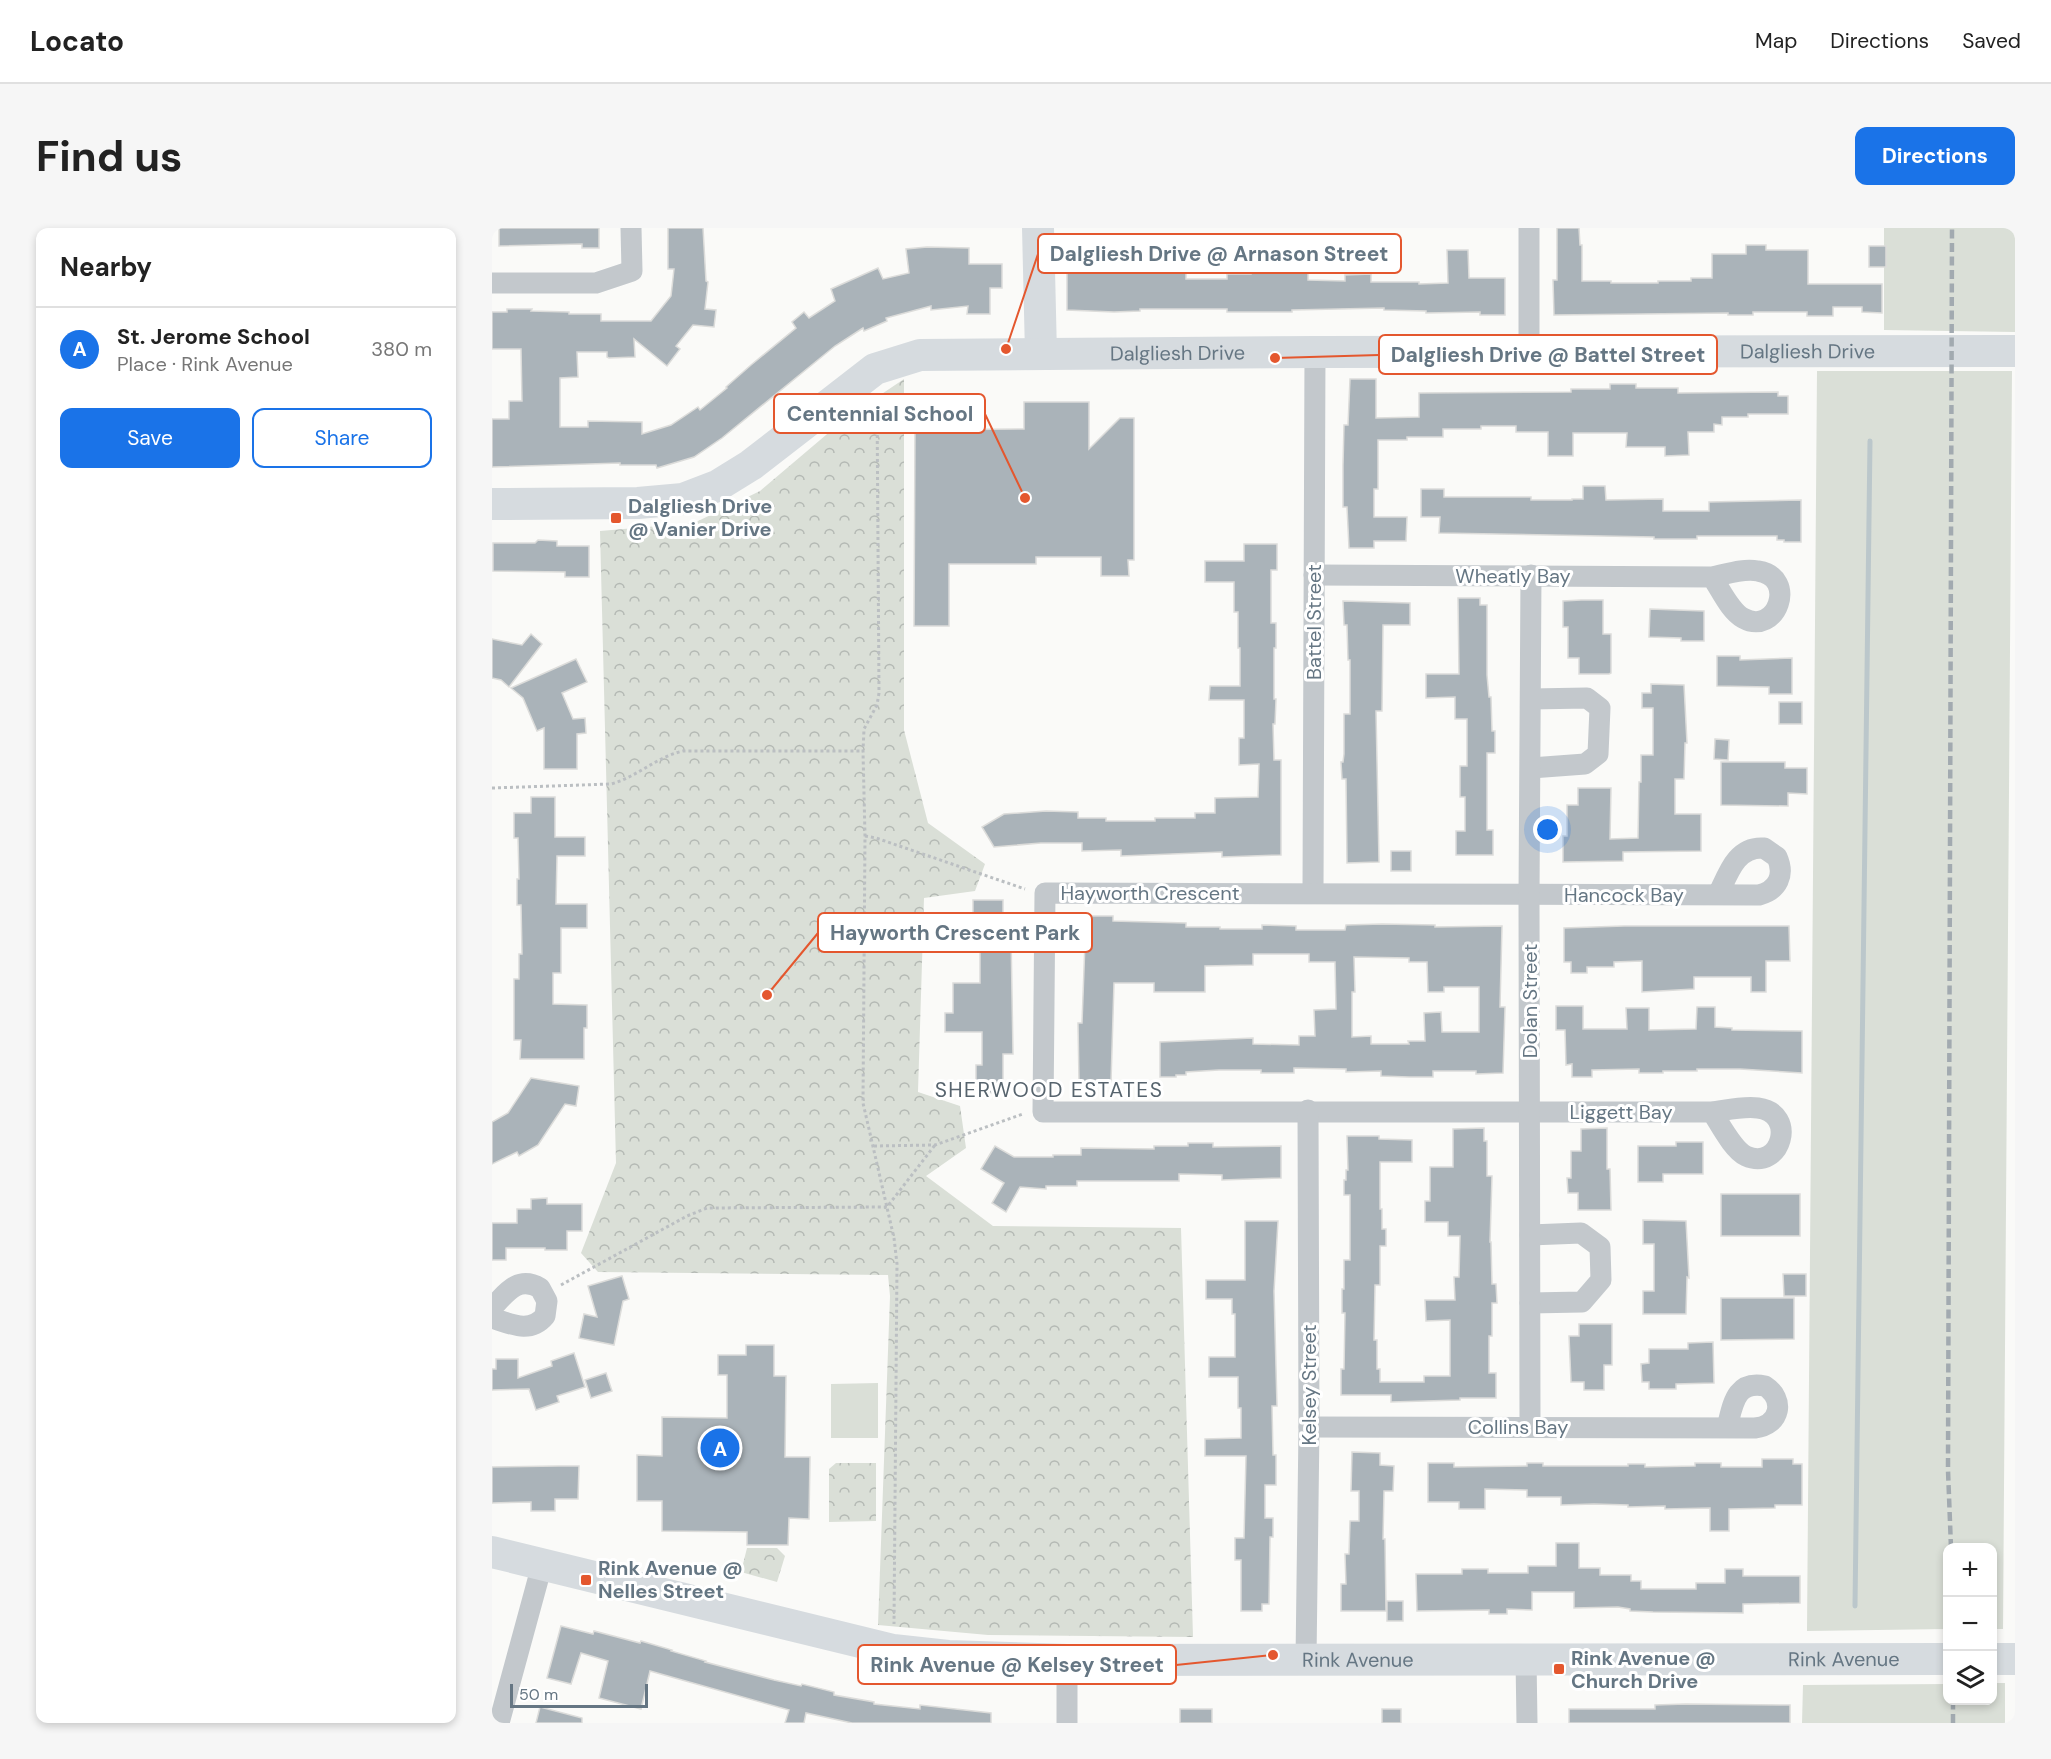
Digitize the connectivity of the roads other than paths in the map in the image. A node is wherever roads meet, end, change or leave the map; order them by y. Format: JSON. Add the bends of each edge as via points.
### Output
{"nodes":[{"id":1,"x":631,"y":228,"type":"edge"},
{"id":2,"x":1038,"y":228,"type":"edge"},
{"id":3,"x":1529,"y":228,"type":"edge"},
{"id":4,"x":492,"y":283,"type":"edge"},
{"id":5,"x":2015,"y":351,"type":"edge"},
{"id":6,"x":1315,"y":352,"type":"junction"},
{"id":7,"x":1529,"y":352,"type":"junction"},
{"id":8,"x":1041,"y":354,"type":"junction"},
{"id":9,"x":492,"y":504,"type":"edge"},
{"id":10,"x":1314,"y":575,"type":"junction"},
{"id":11,"x":1531,"y":575,"type":"junction"},
{"id":12,"x":1712,"y":578,"type":"dead end"},
{"id":13,"x":1531,"y":699,"type":"junction"},
{"id":14,"x":1531,"y":768,"type":"junction"},
{"id":15,"x":1312,"y":892,"type":"junction"},
{"id":16,"x":1529,"y":895,"type":"junction"},
{"id":17,"x":1718,"y":895,"type":"dead end"},
{"id":18,"x":1308,"y":1110,"type":"junction"},
{"id":19,"x":1530,"y":1111,"type":"junction"},
{"id":20,"x":1712,"y":1112,"type":"dead end"},
{"id":21,"x":1530,"y":1235,"type":"junction"},
{"id":22,"x":1530,"y":1303,"type":"junction"},
{"id":23,"x":492,"y":1308,"type":"edge"},
{"id":24,"x":492,"y":1318,"type":"edge"},
{"id":25,"x":1309,"y":1427,"type":"junction"},
{"id":26,"x":1530,"y":1427,"type":"junction"},
{"id":27,"x":1727,"y":1427,"type":"dead end"},
{"id":28,"x":492,"y":1552,"type":"edge"},
{"id":29,"x":542,"y":1565,"type":"junction"},
{"id":30,"x":1526,"y":1659,"type":"junction"},
{"id":31,"x":1943,"y":1659,"type":"edge"},
{"id":32,"x":1997,"y":1659,"type":"edge"},
{"id":33,"x":2015,"y":1659,"type":"edge"},
{"id":34,"x":1066,"y":1660,"type":"junction"},
{"id":35,"x":1306,"y":1660,"type":"junction"},
{"id":36,"x":499,"y":1723,"type":"edge"},
{"id":37,"x":1067,"y":1723,"type":"edge"},
{"id":38,"x":1527,"y":1723,"type":"edge"}],
"edges":[{"from":1,"to":4,"type":"street","via":[[632,270],[596,283]]},
{"from":2,"to":8,"type":"street"},
{"from":3,"to":7,"type":"street"},
{"from":5,"to":7,"type":"street","name":"Dalgliesh Drive"},
{"from":6,"to":7,"type":"street","name":"Dalgliesh Drive"},
{"from":6,"to":8,"type":"street","name":"Dalgliesh Drive"},
{"from":6,"to":10,"type":"street","name":"Battel Street"},
{"from":8,"to":9,"type":"street","name":"Dalgliesh Drive","via":[[920,355],[875,369],[751,465],[717,486],[683,499],[638,504]]},
{"from":10,"to":11,"type":"street","name":"Wheatly Bay"},
{"from":10,"to":15,"type":"street","name":"Battel Street"},
{"from":11,"to":12,"type":"street","name":"Wheatly Bay"},
{"from":11,"to":13,"type":"street","name":"Dolan Street"},
{"from":13,"to":14,"type":"street","name":"Dolan Street"},
{"from":13,"to":14,"type":"street","via":[[1587,698],[1600,708],[1598,754],[1585,764]]},
{"from":14,"to":16,"type":"street","name":"Dolan Street"},
{"from":15,"to":16,"type":"street","name":"Hayworth Crescent"},
{"from":15,"to":18,"type":"street","name":"Hayworth Crescent","via":[[1045,893],[1043,1112]]},
{"from":16,"to":17,"type":"street","name":"Hancock Bay"},
{"from":16,"to":19,"type":"street","name":"Dolan Street"},
{"from":18,"to":19,"type":"street"},
{"from":18,"to":25,"type":"street","name":"Kelsey Street"},
{"from":19,"to":20,"type":"street","name":"Liggett Bay"},
{"from":19,"to":21,"type":"street","name":"Dolan Street"},
{"from":21,"to":22,"type":"street","name":"Dolan Street"},
{"from":21,"to":22,"type":"street","via":[[1581,1233],[1600,1247],[1601,1280],[1582,1302]]},
{"from":22,"to":26,"type":"street","name":"Dolan Street"},
{"from":23,"to":24,"type":"street","via":[[511,1288],[533,1284],[545,1294],[547,1309],[533,1326]]},
{"from":25,"to":26,"type":"street","name":"Collins Bay"},
{"from":25,"to":35,"type":"street","name":"Kelsey Street"},
{"from":26,"to":27,"type":"street","name":"Collins Bay"},
{"from":28,"to":29,"type":"street","name":"Rink Avenue"},
{"from":29,"to":34,"type":"street","name":"Rink Avenue","via":[[893,1650]]},
{"from":29,"to":36,"type":"street"},
{"from":30,"to":31,"type":"street","name":"Rink Avenue"},
{"from":30,"to":35,"type":"street","name":"Rink Avenue"},
{"from":30,"to":38,"type":"street"},
{"from":32,"to":33,"type":"street"},
{"from":34,"to":35,"type":"street","name":"Rink Avenue"},
{"from":34,"to":37,"type":"street"}]}
